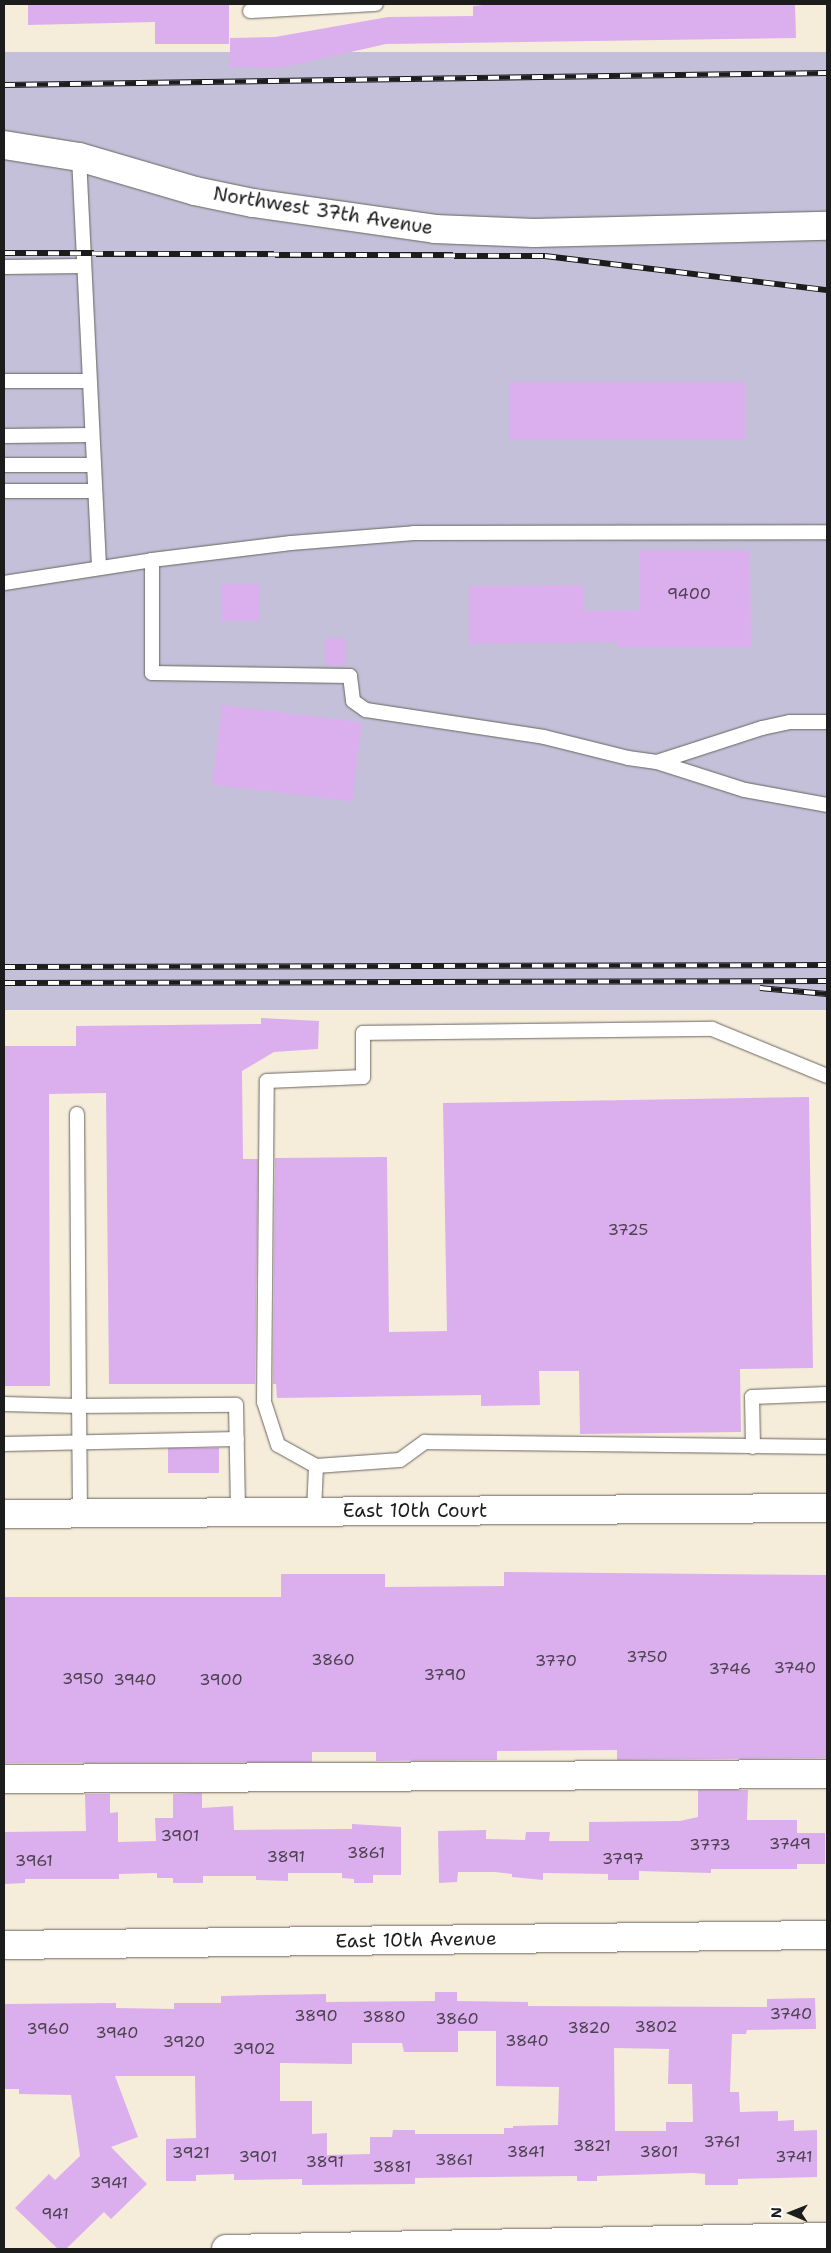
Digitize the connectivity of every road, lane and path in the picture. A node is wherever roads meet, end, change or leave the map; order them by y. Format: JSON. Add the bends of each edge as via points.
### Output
{"nodes":[{"id":1,"x":376,"y":4,"type":"edge"},
{"id":2,"x":250,"y":11,"type":"dead end"},
{"id":3,"x":4,"y":144,"type":"edge"},
{"id":4,"x":79,"y":157,"type":"junction"},
{"id":5,"x":827,"y":226,"type":"edge"},
{"id":6,"x":84,"y":266,"type":"junction"},
{"id":7,"x":4,"y":267,"type":"edge"},
{"id":8,"x":4,"y":381,"type":"edge"},
{"id":9,"x":90,"y":381,"type":"junction"},
{"id":10,"x":92,"y":435,"type":"junction"},
{"id":11,"x":4,"y":436,"type":"edge"},
{"id":12,"x":4,"y":464,"type":"edge"},
{"id":13,"x":94,"y":465,"type":"junction"},
{"id":14,"x":4,"y":491,"type":"edge"},
{"id":15,"x":95,"y":491,"type":"junction"},
{"id":16,"x":827,"y":532,"type":"edge"},
{"id":17,"x":152,"y":560,"type":"junction"},
{"id":18,"x":99,"y":567,"type":"junction"},
{"id":19,"x":4,"y":583,"type":"edge"},
{"id":20,"x":827,"y":722,"type":"edge"},
{"id":21,"x":657,"y":762,"type":"junction"},
{"id":22,"x":827,"y":804,"type":"edge"},
{"id":23,"x":827,"y":1076,"type":"edge"},
{"id":24,"x":77,"y":1114,"type":"dead end"},
{"id":25,"x":827,"y":1394,"type":"edge"},
{"id":26,"x":4,"y":1404,"type":"edge"},
{"id":27,"x":79,"y":1406,"type":"junction"},
{"id":28,"x":237,"y":1439,"type":"junction"},
{"id":29,"x":79,"y":1442,"type":"junction"},
{"id":30,"x":4,"y":1444,"type":"edge"},
{"id":31,"x":827,"y":1446,"type":"edge"},
{"id":32,"x":753,"y":1447,"type":"junction"},
{"id":33,"x":316,"y":1466,"type":"junction"},
{"id":34,"x":827,"y":1508,"type":"edge"},
{"id":35,"x":314,"y":1512,"type":"junction"},
{"id":36,"x":238,"y":1513,"type":"junction"},
{"id":37,"x":4,"y":1514,"type":"edge"},
{"id":38,"x":80,"y":1514,"type":"junction"},
{"id":39,"x":827,"y":1774,"type":"edge"},
{"id":40,"x":4,"y":1779,"type":"edge"},
{"id":41,"x":827,"y":1935,"type":"edge"},
{"id":42,"x":4,"y":1945,"type":"edge"},
{"id":43,"x":827,"y":2237,"type":"edge"},
{"id":44,"x":226,"y":2249,"type":"edge"},
{"id":45,"x":235,"y":2249,"type":"edge"}],
"edges":[{"from":1,"to":2,"type":"lane"},
{"from":3,"to":4,"type":"street","name":"Northwest 37th Avenue"},
{"from":4,"to":5,"type":"street","name":"Northwest 37th Avenue","via":[[227,198],[343,218],[435,229],[534,233]]},
{"from":4,"to":6,"type":"lane"},
{"from":6,"to":7,"type":"lane"},
{"from":6,"to":9,"type":"lane"},
{"from":8,"to":9,"type":"lane"},
{"from":9,"to":10,"type":"lane"},
{"from":10,"to":11,"type":"lane"},
{"from":10,"to":13,"type":"lane"},
{"from":12,"to":13,"type":"lane"},
{"from":13,"to":15,"type":"lane"},
{"from":14,"to":15,"type":"lane"},
{"from":15,"to":18,"type":"lane"},
{"from":16,"to":17,"type":"lane","via":[[414,533],[300,542]]},
{"from":17,"to":18,"type":"lane"},
{"from":17,"to":21,"type":"lane","via":[[152,674],[350,676],[353,701],[366,710],[524,733]]},
{"from":18,"to":19,"type":"lane"},
{"from":20,"to":21,"type":"lane","via":[[790,722],[762,728]]},
{"from":21,"to":22,"type":"lane","via":[[746,790]]},
{"from":23,"to":33,"type":"lane","via":[[712,1029],[363,1033],[363,1077],[267,1081],[264,1402],[278,1445]]},
{"from":24,"to":27,"type":"lane"},
{"from":25,"to":32,"type":"lane","via":[[752,1398]]},
{"from":26,"to":27,"type":"lane"},
{"from":27,"to":28,"type":"lane","via":[[236,1405]]},
{"from":27,"to":29,"type":"lane"},
{"from":28,"to":29,"type":"lane"},
{"from":28,"to":36,"type":"lane"},
{"from":29,"to":30,"type":"lane"},
{"from":29,"to":38,"type":"lane"},
{"from":31,"to":32,"type":"lane"},
{"from":32,"to":33,"type":"lane","via":[[425,1442],[400,1460]]},
{"from":33,"to":35,"type":"lane"},
{"from":34,"to":35,"type":"street","name":"East 10th Court"},
{"from":35,"to":36,"type":"street","name":"East 10th Court"},
{"from":36,"to":38,"type":"street","name":"East 10th Court"},
{"from":37,"to":38,"type":"street","name":"East 10th Court"},
{"from":39,"to":40,"type":"street"},
{"from":41,"to":42,"type":"street","name":"East 10th Avenue"},
{"from":43,"to":45,"type":"street"},
{"from":44,"to":45,"type":"street"}]}
